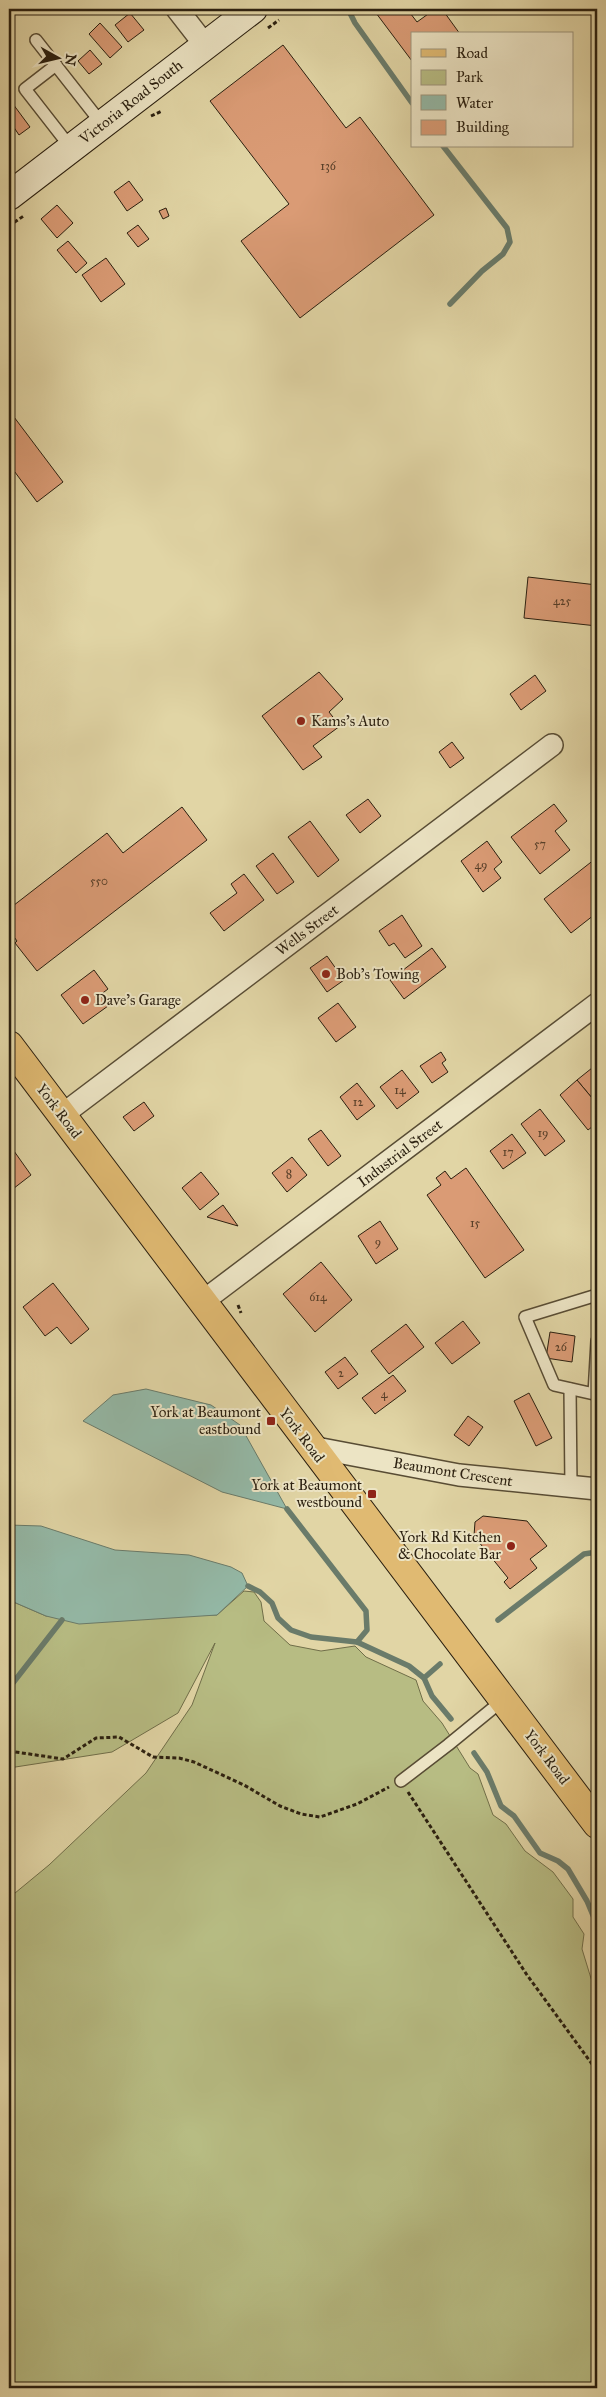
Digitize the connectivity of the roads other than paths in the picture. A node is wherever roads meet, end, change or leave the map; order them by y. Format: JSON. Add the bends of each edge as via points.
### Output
{"nodes":[{"id":1,"x":177,"y":9,"type":"edge"},
{"id":2,"x":253,"y":9,"type":"edge"},
{"id":3,"x":36,"y":40,"type":"dead end"},
{"id":4,"x":205,"y":45,"type":"junction"},
{"id":5,"x":56,"y":64,"type":"junction"},
{"id":6,"x":102,"y":124,"type":"junction"},
{"id":7,"x":71,"y":148,"type":"junction"},
{"id":8,"x":9,"y":196,"type":"edge"},
{"id":9,"x":552,"y":745,"type":"dead end"},
{"id":10,"x":597,"y":1004,"type":"edge"},
{"id":11,"x":9,"y":1044,"type":"edge"},
{"id":12,"x":62,"y":1114,"type":"junction"},
{"id":13,"x":597,"y":1295,"type":"edge"},
{"id":14,"x":202,"y":1302,"type":"junction"},
{"id":15,"x":597,"y":1341,"type":"edge"},
{"id":16,"x":570,"y":1389,"type":"junction"},
{"id":17,"x":311,"y":1447,"type":"junction"},
{"id":18,"x":571,"y":1487,"type":"junction"},
{"id":19,"x":597,"y":1489,"type":"edge"},
{"id":20,"x":503,"y":1700,"type":"junction"},
{"id":21,"x":401,"y":1781,"type":"road end"},
{"id":22,"x":597,"y":1824,"type":"edge"}],
"edges":[{"from":1,"to":4,"type":"street"},
{"from":2,"to":4,"type":"main road","name":"Victoria Road South"},
{"from":3,"to":5,"type":"lane"},
{"from":4,"to":6,"type":"main road","name":"Victoria Road South"},
{"from":5,"to":6,"type":"lane"},
{"from":5,"to":7,"type":"lane","via":[[25,89]]},
{"from":6,"to":7,"type":"main road","name":"Victoria Road South"},
{"from":7,"to":8,"type":"main road","name":"Victoria Road South"},
{"from":9,"to":12,"type":"street","name":"Wells Street"},
{"from":10,"to":14,"type":"street","name":"Industrial Street"},
{"from":11,"to":12,"type":"main road","name":"York Road"},
{"from":12,"to":14,"type":"main road","name":"York Road"},
{"from":13,"to":16,"type":"lane","via":[[525,1317],[554,1385]]},
{"from":14,"to":17,"type":"main road","name":"York Road"},
{"from":15,"to":16,"type":"lane","via":[[594,1394]]},
{"from":16,"to":18,"type":"lane"},
{"from":17,"to":18,"type":"street","name":"Beaumont Crescent","via":[[459,1475]]},
{"from":17,"to":20,"type":"main road","name":"York Road"},
{"from":18,"to":19,"type":"street","name":"Beaumont Crescent"},
{"from":20,"to":21,"type":"lane"},
{"from":20,"to":22,"type":"main road","name":"York Road"}]}
